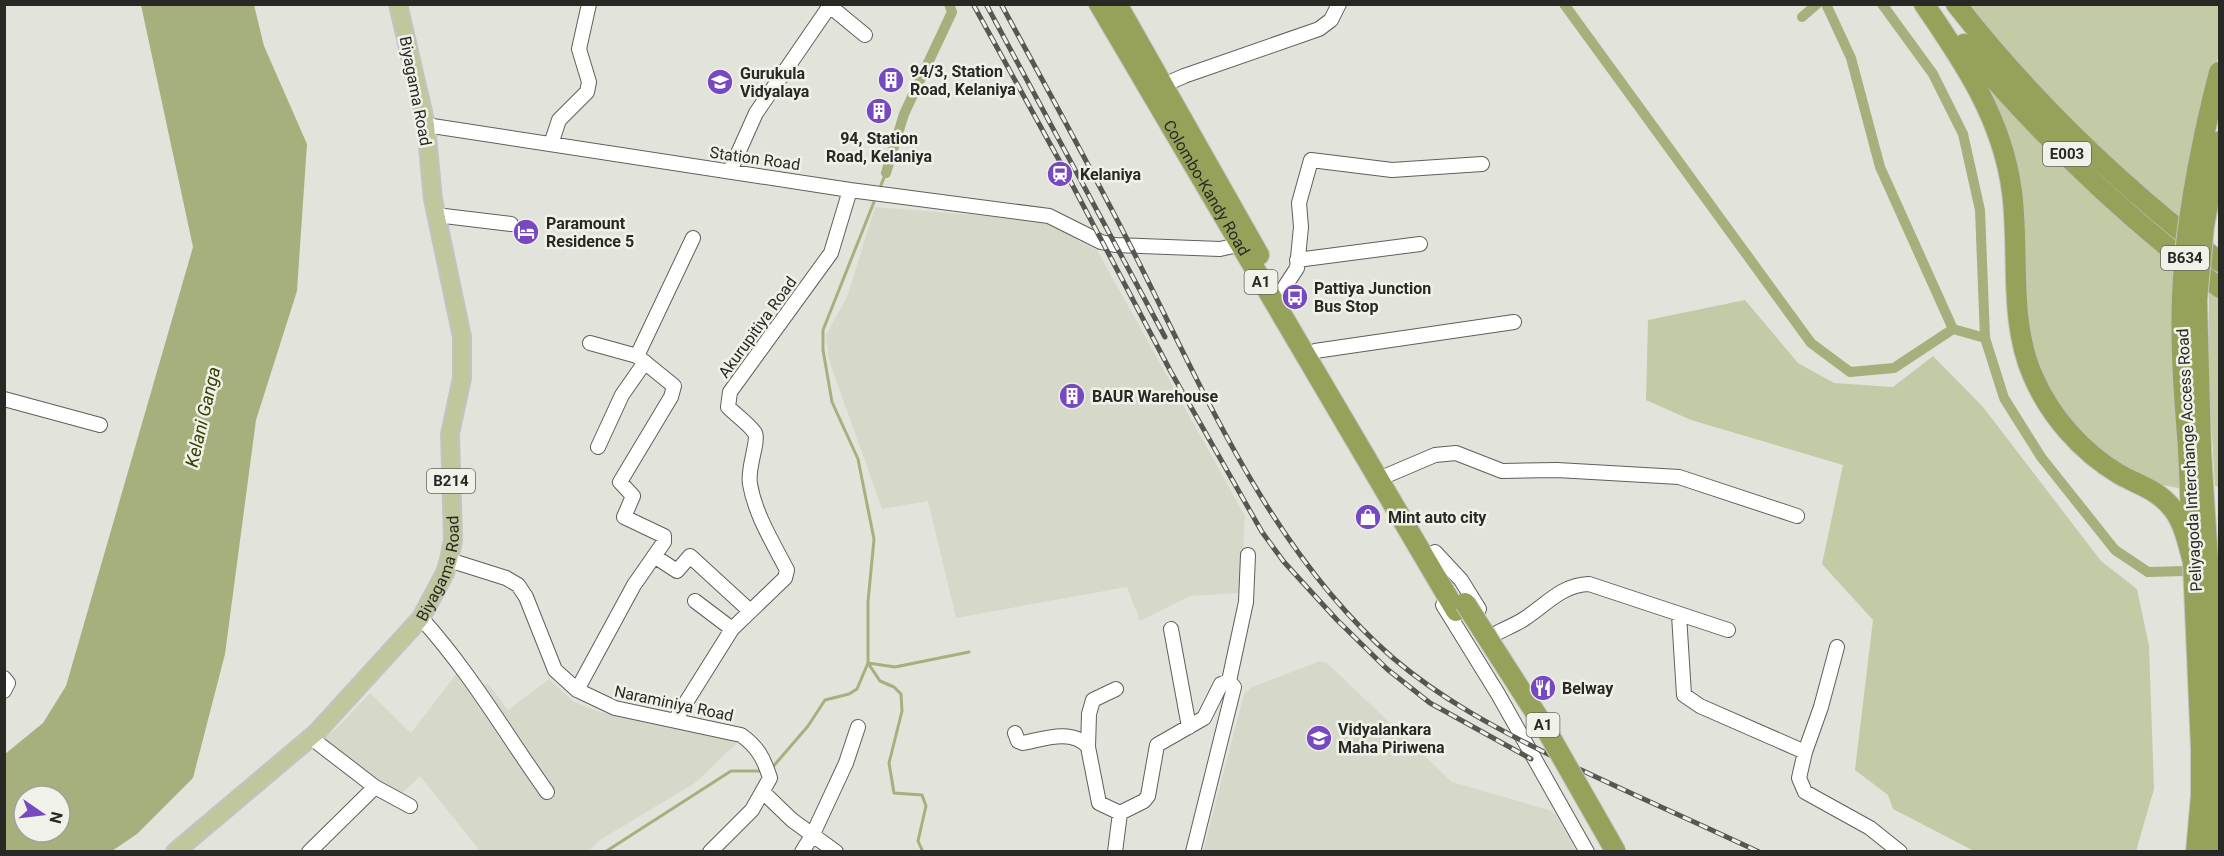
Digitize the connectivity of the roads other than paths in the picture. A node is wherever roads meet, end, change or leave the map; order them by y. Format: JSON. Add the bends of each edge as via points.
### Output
{"nodes":[{"id":1,"x":398,"y":4,"type":"edge"},
{"id":2,"x":589,"y":4,"type":"edge"},
{"id":3,"x":1099,"y":4,"type":"edge"},
{"id":4,"x":1117,"y":4,"type":"edge"},
{"id":5,"x":1339,"y":4,"type":"edge"},
{"id":6,"x":1924,"y":4,"type":"edge"},
{"id":7,"x":1930,"y":4,"type":"edge"},
{"id":8,"x":1956,"y":4,"type":"edge"},
{"id":9,"x":831,"y":6,"type":"edge"},
{"id":10,"x":865,"y":35,"type":"dead end"},
{"id":11,"x":2219,"y":72,"type":"edge"},
{"id":12,"x":1157,"y":88,"type":"junction"},
{"id":13,"x":426,"y":125,"type":"junction"},
{"id":14,"x":2220,"y":141,"type":"edge"},
{"id":15,"x":551,"y":144,"type":"junction"},
{"id":16,"x":1482,"y":164,"type":"dead end"},
{"id":17,"x":730,"y":171,"type":"junction"},
{"id":18,"x":850,"y":190,"type":"junction"},
{"id":19,"x":436,"y":215,"type":"junction"},
{"id":20,"x":511,"y":224,"type":"dead end"},
{"id":21,"x":693,"y":238,"type":"dead end"},
{"id":22,"x":1245,"y":243,"type":"junction"},
{"id":23,"x":1420,"y":244,"type":"dead end"},
{"id":24,"x":1298,"y":260,"type":"junction"},
{"id":25,"x":2220,"y":262,"type":"edge"},
{"id":26,"x":2220,"y":288,"type":"edge"},
{"id":27,"x":1280,"y":294,"type":"junction"},
{"id":28,"x":1514,"y":322,"type":"dead end"},
{"id":29,"x":590,"y":343,"type":"dead end"},
{"id":30,"x":1316,"y":351,"type":"junction"},
{"id":31,"x":641,"y":359,"type":"junction"},
{"id":32,"x":4,"y":399,"type":"edge"},
{"id":33,"x":100,"y":425,"type":"dead end"},
{"id":34,"x":598,"y":447,"type":"dead end"},
{"id":35,"x":2194,"y":448,"type":"junction"},
{"id":36,"x":1388,"y":475,"type":"junction"},
{"id":37,"x":2140,"y":482,"type":"junction"},
{"id":38,"x":2204,"y":492,"type":"edge"},
{"id":39,"x":1797,"y":516,"type":"dead end"},
{"id":40,"x":2220,"y":519,"type":"edge"},
{"id":41,"x":1248,"y":555,"type":"dead end"},
{"id":42,"x":1429,"y":555,"type":"junction"},
{"id":43,"x":654,"y":556,"type":"junction"},
{"id":44,"x":449,"y":560,"type":"junction"},
{"id":45,"x":2201,"y":562,"type":"junction"},
{"id":46,"x":695,"y":601,"type":"dead end"},
{"id":47,"x":1460,"y":607,"type":"junction"},
{"id":48,"x":750,"y":611,"type":"junction"},
{"id":49,"x":1679,"y":615,"type":"junction"},
{"id":50,"x":421,"y":618,"type":"junction"},
{"id":51,"x":732,"y":629,"type":"junction"},
{"id":52,"x":1171,"y":629,"type":"dead end"},
{"id":53,"x":1728,"y":630,"type":"dead end"},
{"id":54,"x":1495,"y":634,"type":"junction"},
{"id":55,"x":1837,"y":647,"type":"dead end"},
{"id":56,"x":1523,"y":677,"type":"junction"},
{"id":57,"x":4,"y":678,"type":"edge"},
{"id":58,"x":1229,"y":681,"type":"junction"},
{"id":59,"x":1116,"y":689,"type":"dead end"},
{"id":60,"x":577,"y":690,"type":"junction"},
{"id":61,"x":4,"y":691,"type":"edge"},
{"id":62,"x":1498,"y":694,"type":"junction"},
{"id":63,"x":675,"y":720,"type":"junction"},
{"id":64,"x":858,"y":727,"type":"dead end"},
{"id":65,"x":1189,"y":727,"type":"junction"},
{"id":66,"x":1015,"y":733,"type":"dead end"},
{"id":67,"x":310,"y":737,"type":"junction"},
{"id":68,"x":1088,"y":747,"type":"junction"},
{"id":69,"x":1805,"y":752,"type":"junction"},
{"id":70,"x":375,"y":787,"type":"junction"},
{"id":71,"x":547,"y":792,"type":"dead end"},
{"id":72,"x":764,"y":793,"type":"junction"},
{"id":73,"x":1599,"y":805,"type":"junction"},
{"id":74,"x":410,"y":806,"type":"dead end"},
{"id":75,"x":1120,"y":813,"type":"junction"},
{"id":76,"x":1571,"y":822,"type":"junction"},
{"id":77,"x":813,"y":834,"type":"junction"},
{"id":78,"x":175,"y":852,"type":"edge"},
{"id":79,"x":309,"y":852,"type":"edge"},
{"id":80,"x":710,"y":852,"type":"edge"},
{"id":81,"x":802,"y":852,"type":"edge"},
{"id":82,"x":836,"y":852,"type":"edge"},
{"id":83,"x":1115,"y":852,"type":"edge"},
{"id":84,"x":1193,"y":852,"type":"edge"},
{"id":85,"x":1587,"y":852,"type":"edge"},
{"id":86,"x":1602,"y":852,"type":"edge"},
{"id":87,"x":1616,"y":852,"type":"edge"},
{"id":88,"x":1624,"y":852,"type":"edge"},
{"id":89,"x":1900,"y":852,"type":"edge"},
{"id":90,"x":2196,"y":852,"type":"edge"},
{"id":91,"x":2210,"y":852,"type":"edge"}],
"edges":[{"from":1,"to":13,"type":"main road","name":"Biyagama Road","number":"B214"},
{"from":2,"to":15,"type":"street","via":[[579,49],[589,82],[587,92],[559,120]]},
{"from":3,"to":12,"type":"highway","name":"Colombo-Kandy Road","number":"A1"},
{"from":4,"to":12,"type":"highway","name":"Colombo-Kandy Road","number":"A1"},
{"from":5,"to":12,"type":"street","via":[[1331,20],[1319,29]]},
{"from":6,"to":37,"type":"highway","via":[[1967,67],[1986,102],[2003,148],[2012,190],[2018,302],[2032,374],[2062,425],[2085,448],[2120,474]]},
{"from":7,"to":26,"type":"highway","number":"E003","via":[[2013,100],[2096,183]]},
{"from":8,"to":25,"type":"highway","number":"E003","via":[[2056,118],[2130,190]]},
{"from":9,"to":10,"type":"street"},
{"from":9,"to":17,"type":"street","via":[[756,113]]},
{"from":11,"to":35,"type":"highway","name":"Peliyagoda Interchange Access Road","number":"B634","bridge":true,"via":[[2194,183],[2186,248],[2182,353]]},
{"from":12,"to":22,"type":"highway","name":"Colombo-Kandy Road","number":"A1"},
{"from":13,"to":15,"type":"street","name":"Station Road"},
{"from":13,"to":19,"type":"main road","name":"Biyagama Road","number":"B214"},
{"from":14,"to":35,"type":"highway","name":"Peliyagoda Interchange Access Road","number":"B634","bridge":true,"via":[[2204,225],[2197,300]]},
{"from":15,"to":17,"type":"street","name":"Station Road"},
{"from":16,"to":24,"type":"street","via":[[1392,170],[1311,160],[1299,203]]},
{"from":17,"to":18,"type":"street","name":"Station Road"},
{"from":18,"to":22,"type":"street","name":"Station Road","via":[[1049,216],[1115,245],[1220,249]]},
{"from":18,"to":48,"type":"street","name":"Akurupitiya Road","via":[[831,253],[728,400],[728,406],[755,433],[750,486],[757,510],[787,570],[785,578]]},
{"from":19,"to":20,"type":"street"},
{"from":19,"to":44,"type":"main road","name":"Biyagama Road","number":"B214","via":[[462,337],[462,378],[450,434],[453,540]]},
{"from":21,"to":31,"type":"street"},
{"from":22,"to":27,"type":"highway","name":"Colombo-Kandy Road","number":"A1"},
{"from":22,"to":42,"type":"highway","name":"Colombo-Kandy Road","number":"A1"},
{"from":23,"to":24,"type":"street"},
{"from":24,"to":27,"type":"street"},
{"from":27,"to":30,"type":"highway","name":"Colombo-Kandy Road","number":"A1"},
{"from":28,"to":30,"type":"street"},
{"from":29,"to":31,"type":"street"},
{"from":30,"to":36,"type":"highway","name":"Colombo-Kandy Road","number":"A1"},
{"from":31,"to":34,"type":"street"},
{"from":31,"to":43,"type":"street","via":[[674,386],[620,482],[633,496],[624,517],[664,536]]},
{"from":32,"to":33,"type":"street"},
{"from":35,"to":38,"type":"highway","name":"Peliyagoda Interchange Access Road","number":"B634"},
{"from":36,"to":39,"type":"street","via":[[1435,455],[1456,453],[1502,471],[1679,477]]},
{"from":36,"to":42,"type":"highway","name":"Colombo-Kandy Road","number":"A1"},
{"from":37,"to":38,"type":"highway","via":[[2161,489]]},
{"from":37,"to":45,"type":"highway","via":[[2175,512]]},
{"from":38,"to":45,"type":"highway","name":"Peliyagoda Interchange Access Road","number":"B634"},
{"from":40,"to":45,"type":"highway"},
{"from":41,"to":58,"type":"street","via":[[1246,602]]},
{"from":42,"to":47,"type":"highway","number":"A1"},
{"from":42,"to":54,"type":"street","via":[[1461,580]]},
{"from":42,"to":62,"type":"street","via":[[1439,598]]},
{"from":43,"to":48,"type":"street","via":[[677,571],[690,556]]},
{"from":43,"to":60,"type":"street"},
{"from":44,"to":50,"type":"main road","name":"Biyagama Road","number":"B214"},
{"from":44,"to":60,"type":"street","name":"Naraminiya Road","via":[[519,585],[555,669]]},
{"from":45,"to":90,"type":"highway","name":"Peliyagoda Interchange Access Road","number":"B634","via":[[2201,796]]},
{"from":45,"to":91,"type":"highway","name":"Peliyagoda Interchange Access Road","number":"B634","via":[[2214,638],[2216,804]]},
{"from":46,"to":51,"type":"street"},
{"from":47,"to":86,"type":"highway","number":"A1"},
{"from":47,"to":87,"type":"highway","number":"A1","bridge":true,"via":[[1547,730]]},
{"from":48,"to":51,"type":"street","name":"Akurupitiya Road"},
{"from":49,"to":53,"type":"street"},
{"from":49,"to":54,"type":"street","via":[[1589,584],[1577,585],[1564,589],[1524,619]]},
{"from":49,"to":69,"type":"street","via":[[1684,695],[1700,706]]},
{"from":50,"to":67,"type":"main road","name":"Biyagama Road","number":"B214"},
{"from":50,"to":71,"type":"street","via":[[475,684]]},
{"from":51,"to":63,"type":"street","name":"Akurupitiya Road"},
{"from":52,"to":65,"type":"street"},
{"from":54,"to":56,"type":"street"},
{"from":55,"to":69,"type":"street"},
{"from":56,"to":62,"type":"street"},
{"from":56,"to":73,"type":"street"},
{"from":57,"to":61,"type":"street","via":[[8,683]]},
{"from":58,"to":65,"type":"street","via":[[1221,684],[1204,718]]},
{"from":58,"to":84,"type":"street","via":[[1234,687]]},
{"from":59,"to":68,"type":"street","via":[[1093,700]]},
{"from":60,"to":63,"type":"street","name":"Naraminiya Road","via":[[615,708]]},
{"from":62,"to":76,"type":"street"},
{"from":63,"to":72,"type":"street","name":"Naraminiya Road","via":[[741,735],[757,749],[768,771]]},
{"from":64,"to":77,"type":"street"},
{"from":65,"to":75,"type":"street","via":[[1159,742],[1148,796]]},
{"from":66,"to":68,"type":"street","via":[[1023,743],[1060,736],[1081,740]]},
{"from":67,"to":70,"type":"street"},
{"from":67,"to":78,"type":"main road","name":"Biyagama Road","number":"B214"},
{"from":68,"to":75,"type":"street","via":[[1096,796],[1100,803]]},
{"from":69,"to":89,"type":"street","via":[[1799,778],[1805,792],[1870,828]]},
{"from":70,"to":74,"type":"street"},
{"from":70,"to":79,"type":"street"},
{"from":72,"to":77,"type":"street"},
{"from":72,"to":80,"type":"street","name":"Naraminiya Road","via":[[728,837]]},
{"from":73,"to":76,"type":"street"},
{"from":73,"to":88,"type":"street"},
{"from":75,"to":83,"type":"street"},
{"from":76,"to":85,"type":"street"},
{"from":77,"to":81,"type":"street"},
{"from":77,"to":82,"type":"street"}]}
